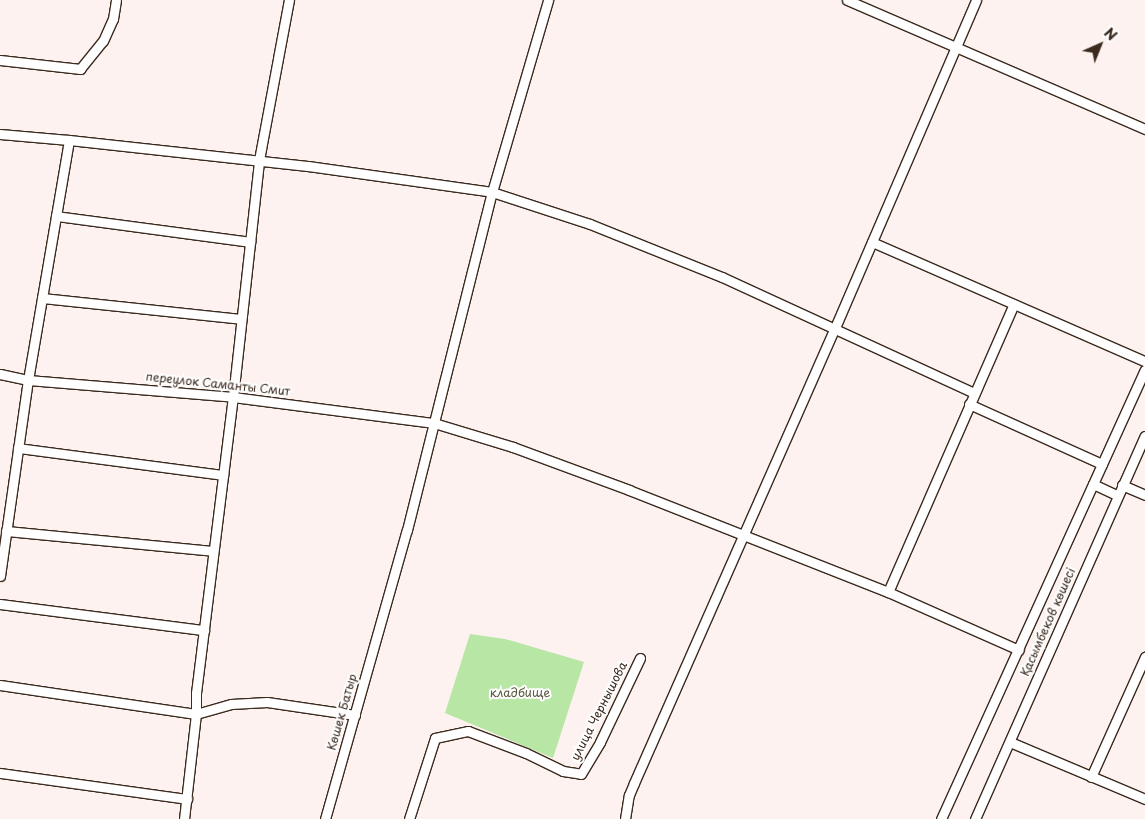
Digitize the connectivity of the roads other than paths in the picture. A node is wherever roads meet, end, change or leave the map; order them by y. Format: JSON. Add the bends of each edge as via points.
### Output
{"nodes":[{"id":1,"x":116,"y":0,"type":"edge"},
{"id":2,"x":290,"y":0,"type":"edge"},
{"id":3,"x":548,"y":0,"type":"edge"},
{"id":4,"x":847,"y":0,"type":"edge"},
{"id":5,"x":976,"y":0,"type":"edge"},
{"id":6,"x":955,"y":46,"type":"junction"},
{"id":7,"x":0,"y":60,"type":"edge"},
{"id":8,"x":1145,"y":129,"type":"edge"},
{"id":9,"x":0,"y":134,"type":"edge"},
{"id":10,"x":69,"y":140,"type":"junction"},
{"id":11,"x":259,"y":160,"type":"junction"},
{"id":12,"x":492,"y":192,"type":"junction"},
{"id":13,"x":56,"y":216,"type":"junction"},
{"id":14,"x":250,"y":242,"type":"junction"},
{"id":15,"x":872,"y":242,"type":"junction"},
{"id":16,"x":42,"y":298,"type":"junction"},
{"id":17,"x":1014,"y":304,"type":"junction"},
{"id":18,"x":241,"y":319,"type":"junction"},
{"id":19,"x":834,"y":330,"type":"junction"},
{"id":20,"x":1145,"y":361,"type":"edge"},
{"id":21,"x":1145,"y":370,"type":"edge"},
{"id":22,"x":0,"y":374,"type":"edge"},
{"id":23,"x":28,"y":380,"type":"junction"},
{"id":24,"x":974,"y":393,"type":"junction"},
{"id":25,"x":233,"y":397,"type":"junction"},
{"id":26,"x":969,"y":404,"type":"junction"},
{"id":27,"x":434,"y":423,"type":"junction"},
{"id":28,"x":1145,"y":436,"type":"edge"},
{"id":29,"x":18,"y":448,"type":"junction"},
{"id":30,"x":1102,"y":464,"type":"junction"},
{"id":31,"x":222,"y":474,"type":"junction"},
{"id":32,"x":1093,"y":484,"type":"junction"},
{"id":33,"x":1122,"y":485,"type":"junction"},
{"id":34,"x":1118,"y":495,"type":"junction"},
{"id":35,"x":1145,"y":495,"type":"edge"},
{"id":36,"x":6,"y":530,"type":"junction"},
{"id":37,"x":742,"y":536,"type":"junction"},
{"id":38,"x":213,"y":551,"type":"junction"},
{"id":39,"x":0,"y":576,"type":"edge"},
{"id":40,"x":888,"y":592,"type":"junction"},
{"id":41,"x":0,"y":604,"type":"edge"},
{"id":42,"x":204,"y":630,"type":"junction"},
{"id":43,"x":1019,"y":650,"type":"junction"},
{"id":44,"x":1145,"y":657,"type":"edge"},
{"id":45,"x":640,"y":658,"type":"dead end"},
{"id":46,"x":0,"y":685,"type":"edge"},
{"id":47,"x":196,"y":714,"type":"junction"},
{"id":48,"x":355,"y":715,"type":"junction"},
{"id":49,"x":1010,"y":742,"type":"junction"},
{"id":50,"x":0,"y":773,"type":"edge"},
{"id":51,"x":1091,"y":777,"type":"junction"},
{"id":52,"x":1145,"y":798,"type":"edge"},
{"id":53,"x":187,"y":800,"type":"junction"},
{"id":54,"x":184,"y":819,"type":"edge"},
{"id":55,"x":325,"y":819,"type":"edge"},
{"id":56,"x":409,"y":819,"type":"edge"},
{"id":57,"x":625,"y":819,"type":"edge"},
{"id":58,"x":941,"y":819,"type":"edge"},
{"id":59,"x":975,"y":819,"type":"edge"}],
"edges":[{"from":1,"to":7,"type":"street","via":[[113,19],[103,41],[80,69]]},
{"from":2,"to":11,"type":"street"},
{"from":3,"to":12,"type":"street","name":"Көшек Батыр"},
{"from":4,"to":6,"type":"street"},
{"from":5,"to":6,"type":"street"},
{"from":6,"to":8,"type":"street"},
{"from":6,"to":15,"type":"street"},
{"from":9,"to":10,"type":"street"},
{"from":10,"to":11,"type":"street"},
{"from":10,"to":13,"type":"street"},
{"from":11,"to":12,"type":"street"},
{"from":11,"to":14,"type":"street"},
{"from":12,"to":19,"type":"street","via":[[590,224],[722,277]]},
{"from":12,"to":27,"type":"street","name":"Көшек Батыр"},
{"from":13,"to":14,"type":"street"},
{"from":13,"to":16,"type":"street"},
{"from":14,"to":18,"type":"street"},
{"from":15,"to":17,"type":"street"},
{"from":15,"to":19,"type":"street"},
{"from":16,"to":18,"type":"street"},
{"from":16,"to":23,"type":"street"},
{"from":17,"to":20,"type":"street"},
{"from":17,"to":24,"type":"street"},
{"from":18,"to":25,"type":"street"},
{"from":19,"to":24,"type":"street"},
{"from":19,"to":37,"type":"street"},
{"from":21,"to":30,"type":"street"},
{"from":22,"to":23,"type":"street","name":"переулок Саманты Смит"},
{"from":23,"to":25,"type":"street","name":"переулок Саманты Смит"},
{"from":23,"to":29,"type":"street"},
{"from":24,"to":26,"type":"street"},
{"from":25,"to":27,"type":"street","name":"переулок Саманты Смит"},
{"from":25,"to":31,"type":"street"},
{"from":26,"to":30,"type":"street"},
{"from":26,"to":40,"type":"street"},
{"from":27,"to":37,"type":"street","name":"переулок Саманты Смит","via":[[552,460]]},
{"from":27,"to":48,"type":"street","name":"Көшек Батыр"},
{"from":28,"to":33,"type":"street","name":"Қасымбеков көшесі"},
{"from":29,"to":31,"type":"street"},
{"from":29,"to":36,"type":"street"},
{"from":30,"to":32,"type":"street"},
{"from":31,"to":38,"type":"street"},
{"from":32,"to":34,"type":"street"},
{"from":32,"to":43,"type":"street"},
{"from":33,"to":34,"type":"street","name":"Қасымбеков көшесі"},
{"from":33,"to":35,"type":"street"},
{"from":34,"to":49,"type":"street","name":"Қасымбеков көшесі"},
{"from":36,"to":38,"type":"street"},
{"from":36,"to":39,"type":"street"},
{"from":37,"to":40,"type":"street","name":"переулок Саманты Смит"},
{"from":37,"to":57,"type":"street","via":[[629,795]]},
{"from":38,"to":42,"type":"street"},
{"from":40,"to":43,"type":"street","name":"переулок Саманты Смит"},
{"from":41,"to":42,"type":"street"},
{"from":42,"to":47,"type":"street"},
{"from":43,"to":58,"type":"street"},
{"from":44,"to":51,"type":"street"},
{"from":45,"to":56,"type":"street","name":"улица Чернышова","via":[[581,774],[563,771],[468,731],[435,738]]},
{"from":46,"to":47,"type":"street"},
{"from":47,"to":48,"type":"street","via":[[231,704],[267,702]]},
{"from":47,"to":53,"type":"street"},
{"from":48,"to":55,"type":"street","name":"Көшек Батыр"},
{"from":49,"to":51,"type":"street"},
{"from":49,"to":59,"type":"street","name":"Қасымбеков көшесі"},
{"from":50,"to":53,"type":"street"},
{"from":51,"to":52,"type":"street"},
{"from":53,"to":54,"type":"street"}]}
